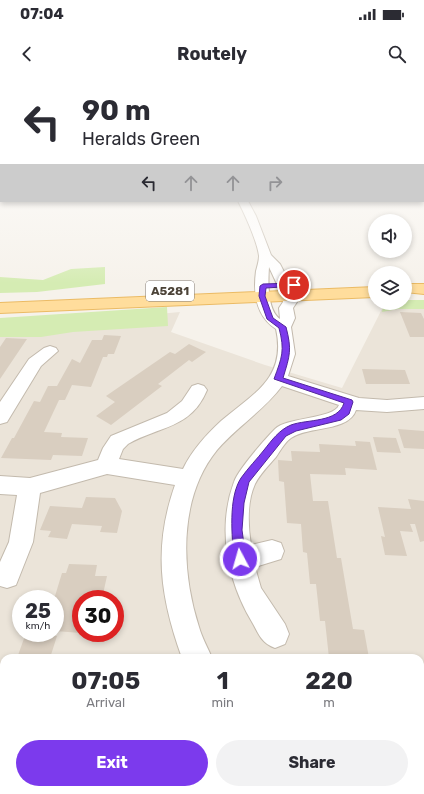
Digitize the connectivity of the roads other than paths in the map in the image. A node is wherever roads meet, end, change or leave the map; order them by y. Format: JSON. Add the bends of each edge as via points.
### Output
{"nodes":[{"id":1,"x":251,"y":216,"type":"edge"},
{"id":2,"x":265,"y":257,"type":"junction"},
{"id":3,"x":368,"y":286,"type":"edge"},
{"id":4,"x":412,"y":288,"type":"edge"},
{"id":5,"x":424,"y":289,"type":"edge"},
{"id":6,"x":287,"y":290,"type":"junction"},
{"id":7,"x":412,"y":290,"type":"edge"},
{"id":8,"x":262,"y":291,"type":"junction"},
{"id":9,"x":368,"y":292,"type":"edge"},
{"id":10,"x":0,"y":308,"type":"edge"},
{"id":11,"x":283,"y":327,"type":"junction"},
{"id":12,"x":52,"y":351,"type":"dead end"},
{"id":13,"x":278,"y":379,"type":"junction"},
{"id":14,"x":198,"y":387,"type":"dead end"},
{"id":15,"x":349,"y":402,"type":"junction"},
{"id":16,"x":424,"y":403,"type":"edge"},
{"id":17,"x":0,"y":417,"type":"edge"},
{"id":18,"x":107,"y":466,"type":"junction"},
{"id":19,"x":190,"y":478,"type":"junction"},
{"id":20,"x":0,"y":485,"type":"edge"},
{"id":21,"x":30,"y":487,"type":"junction"},
{"id":22,"x":272,"y":551,"type":"dead end"},
{"id":23,"x":240,"y":559,"type":"junction"},
{"id":24,"x":10,"y":578,"type":"edge"},
{"id":25,"x":275,"y":634,"type":"dead end"},
{"id":26,"x":195,"y":654,"type":"edge"}],
"edges":[{"from":1,"to":2,"type":"street"},
{"from":2,"to":6,"type":"street","via":[[274,264]]},
{"from":2,"to":8,"type":"street","via":[[262,268]]},
{"from":3,"to":6,"type":"main road","number":"A5281"},
{"from":4,"to":5,"type":"main road"},
{"from":5,"to":7,"type":"main road"},
{"from":6,"to":8,"type":"main road","number":"A5281"},
{"from":6,"to":9,"type":"main road","number":"A5281"},
{"from":6,"to":11,"type":"street","via":[[290,302],[286,308],[288,318]]},
{"from":8,"to":10,"type":"main road","number":"A5281"},
{"from":8,"to":11,"type":"street","via":[[270,319]]},
{"from":11,"to":13,"type":"street","via":[[287,352]]},
{"from":12,"to":17,"type":"street","via":[[35,362]]},
{"from":13,"to":15,"type":"street"},
{"from":13,"to":19,"type":"street","via":[[269,392],[223,430],[197,463]]},
{"from":14,"to":18,"type":"street","via":[[196,398],[178,415],[163,424],[123,437],[116,442]]},
{"from":15,"to":16,"type":"street","via":[[381,406]]},
{"from":15,"to":23,"type":"street","via":[[346,412],[338,418],[283,433],[245,481],[239,503],[237,530]]},
{"from":18,"to":19,"type":"street"},
{"from":18,"to":21,"type":"street"},
{"from":19,"to":26,"type":"street","via":[[180,506],[175,535],[175,580],[184,624]]},
{"from":20,"to":21,"type":"street"},
{"from":21,"to":24,"type":"street","via":[[21,542]]},
{"from":22,"to":23,"type":"street"},
{"from":23,"to":25,"type":"street","via":[[250,594]]}]}
